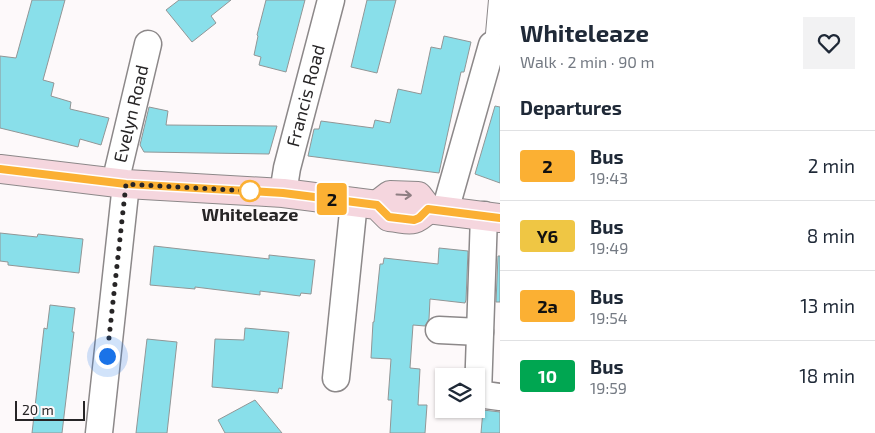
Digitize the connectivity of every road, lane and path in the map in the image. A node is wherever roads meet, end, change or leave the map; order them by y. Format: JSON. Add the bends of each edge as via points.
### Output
{"nodes":[{"id":1,"x":331,"y":0,"type":"edge"},
{"id":2,"x":496,"y":0,"type":"edge"},
{"id":3,"x":148,"y":44,"type":"dead end"},
{"id":4,"x":492,"y":45,"type":"joint"},
{"id":5,"x":0,"y":169,"type":"edge"},
{"id":6,"x":121,"y":184,"type":"junction"},
{"id":7,"x":283,"y":193,"type":"junction"},
{"id":8,"x":366,"y":204,"type":"junction"},
{"id":9,"x":437,"y":210,"type":"junction"},
{"id":10,"x":492,"y":217,"type":"edge"},
{"id":11,"x":439,"y":330,"type":"dead end"},
{"id":12,"x":480,"y":332,"type":"junction"},
{"id":13,"x":336,"y":378,"type":"dead end"},
{"id":14,"x":500,"y":397,"type":"edge"},
{"id":15,"x":99,"y":433,"type":"edge"}],
"edges":[{"from":1,"to":7,"type":"street","name":"Francis Road"},
{"from":2,"to":4,"type":"lane"},
{"from":3,"to":6,"type":"street","name":"Evelyn Road"},
{"from":4,"to":9,"type":"street"},
{"from":5,"to":6,"type":"main road"},
{"from":6,"to":7,"type":"main road"},
{"from":6,"to":15,"type":"street","name":"Evelyn Road"},
{"from":7,"to":8,"type":"main road"},
{"from":8,"to":9,"type":"main road","via":[[389,217],[414,220]]},
{"from":8,"to":13,"type":"street"},
{"from":9,"to":10,"type":"main road"},
{"from":10,"to":12,"type":"street"},
{"from":11,"to":12,"type":"street"},
{"from":12,"to":14,"type":"street","via":[[478,394]]}]}
